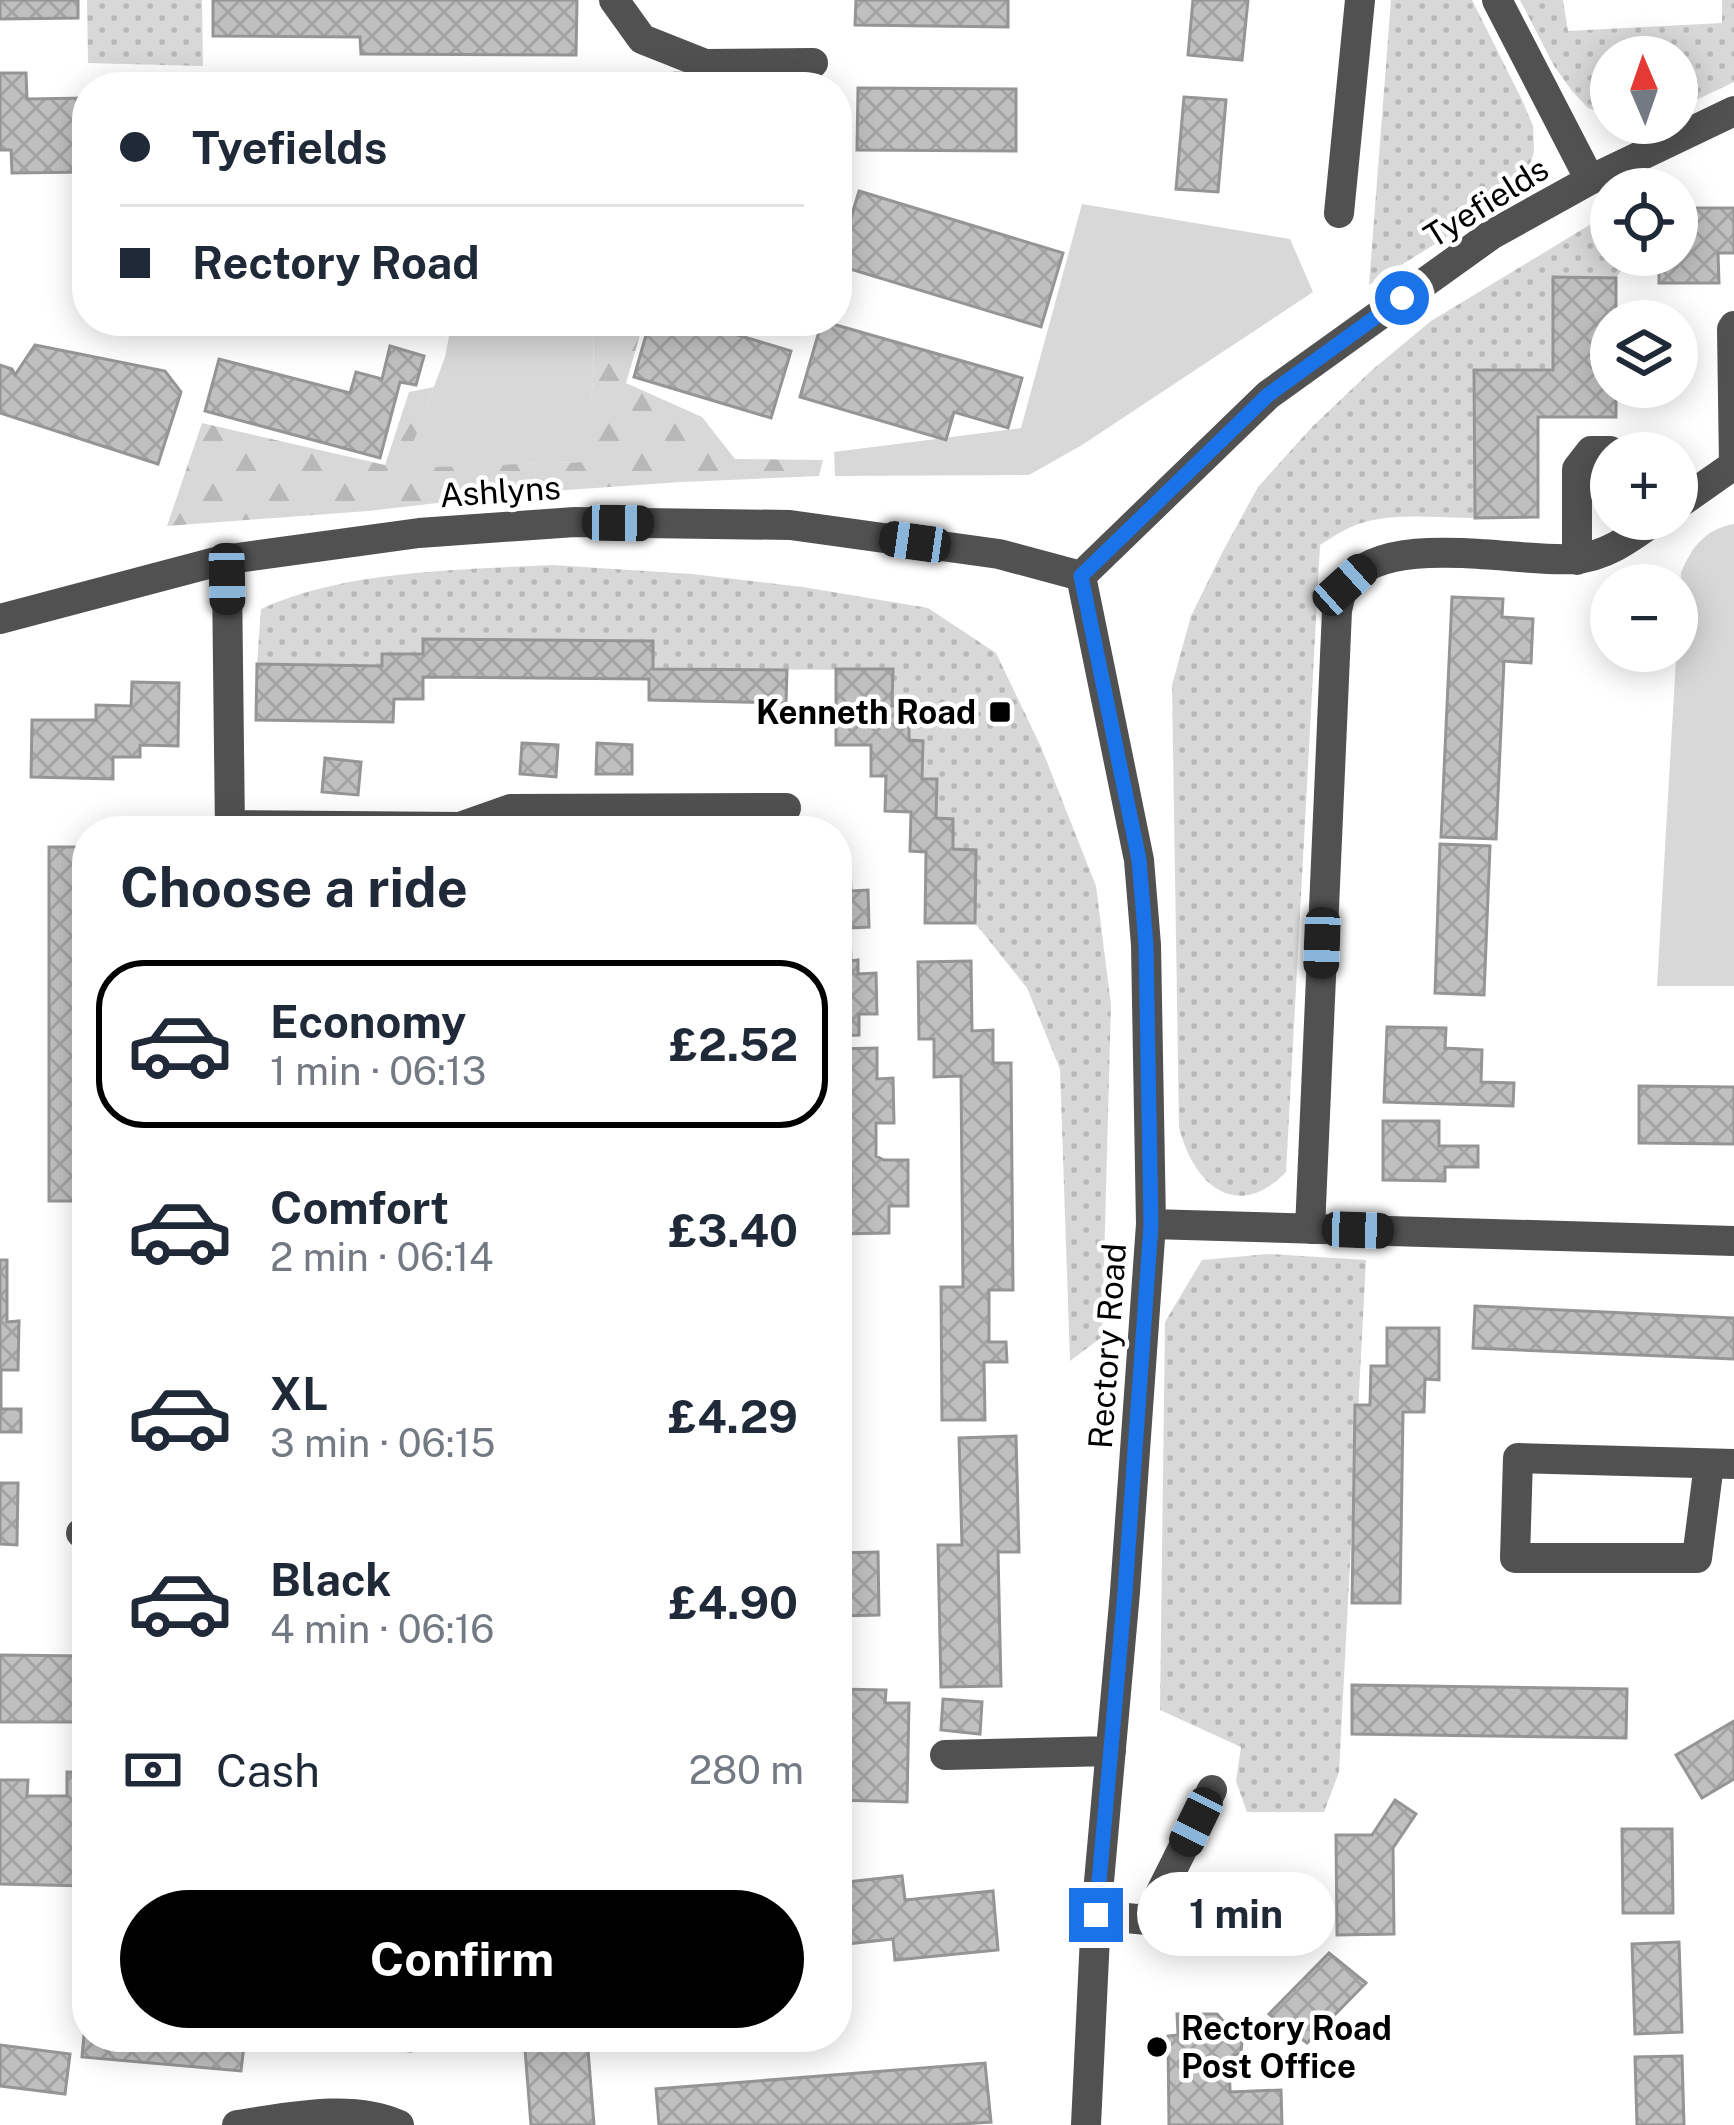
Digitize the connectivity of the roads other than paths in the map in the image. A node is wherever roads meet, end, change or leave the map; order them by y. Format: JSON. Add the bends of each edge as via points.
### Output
{"nodes":[{"id":1,"x":614,"y":0,"type":"edge"},
{"id":2,"x":1360,"y":0,"type":"edge"},
{"id":3,"x":1497,"y":0,"type":"edge"},
{"id":4,"x":813,"y":63,"type":"dead end"},
{"id":5,"x":1734,"y":111,"type":"edge"},
{"id":6,"x":1617,"y":168,"type":"edge"},
{"id":7,"x":1590,"y":181,"type":"joint"},
{"id":8,"x":1339,"y":213,"type":"dead end"},
{"id":9,"x":1734,"y":326,"type":"edge"},
{"id":10,"x":1590,"y":453,"type":"edge"},
{"id":11,"x":1734,"y":465,"type":"edge"},
{"id":12,"x":1698,"y":490,"type":"edge"},
{"id":13,"x":1628,"y":540,"type":"edge"},
{"id":14,"x":223,"y":560,"type":"junction"},
{"id":15,"x":1577,"y":560,"type":"junction"},
{"id":16,"x":1081,"y":576,"type":"junction"},
{"id":17,"x":0,"y":619,"type":"edge"},
{"id":18,"x":786,"y":808,"type":"dead end"},
{"id":19,"x":231,"y":816,"type":"edge"},
{"id":20,"x":492,"y":816,"type":"edge"},
{"id":21,"x":1151,"y":1225,"type":"junction"},
{"id":22,"x":1310,"y":1229,"type":"junction"},
{"id":23,"x":1734,"y":1241,"type":"edge"},
{"id":24,"x":1722,"y":1464,"type":"edge"},
{"id":25,"x":1111,"y":1751,"type":"junction"},
{"id":26,"x":946,"y":1755,"type":"dead end"},
{"id":27,"x":1212,"y":1790,"type":"dead end"},
{"id":28,"x":1096,"y":1915,"type":"junction"},
{"id":29,"x":237,"y":2125,"type":"edge"},
{"id":30,"x":399,"y":2125,"type":"edge"},
{"id":31,"x":1086,"y":2125,"type":"edge"}],
"edges":[{"from":1,"to":4,"type":"street","via":[[642,39],[705,64]]},
{"from":2,"to":8,"type":"street"},
{"from":3,"to":7,"type":"street"},
{"from":5,"to":6,"type":"street","name":"Tyefields"},
{"from":7,"to":16,"type":"street","name":"Tyefields","via":[[1491,235],[1268,395]]},
{"from":9,"to":11,"type":"street"},
{"from":10,"to":15,"type":"street","via":[[1577,469]]},
{"from":11,"to":12,"type":"street"},
{"from":13,"to":15,"type":"street"},
{"from":14,"to":16,"type":"street","name":"Ashlyns","via":[[575,522],[790,525],[999,554]]},
{"from":14,"to":17,"type":"street","name":"Ashlyns"},
{"from":14,"to":19,"type":"street"},
{"from":15,"to":22,"type":"street","via":[[1403,554],[1366,566],[1345,585],[1337,610]]},
{"from":16,"to":21,"type":"street","name":"Rectory Road","via":[[1139,860]]},
{"from":18,"to":20,"type":"street","via":[[511,809]]},
{"from":21,"to":22,"type":"street"},
{"from":21,"to":25,"type":"street","name":"Rectory Road"},
{"from":22,"to":23,"type":"street"},
{"from":24,"to":24,"type":"street","via":[[1518,1458],[1515,1558],[1697,1558]]},
{"from":25,"to":26,"type":"street"},
{"from":25,"to":28,"type":"street","name":"Rectory Road"},
{"from":27,"to":28,"type":"street","via":[[1148,1920]]},
{"from":28,"to":31,"type":"street","name":"Rectory Road"},
{"from":29,"to":30,"type":"street","via":[[312,2115]]}]}
